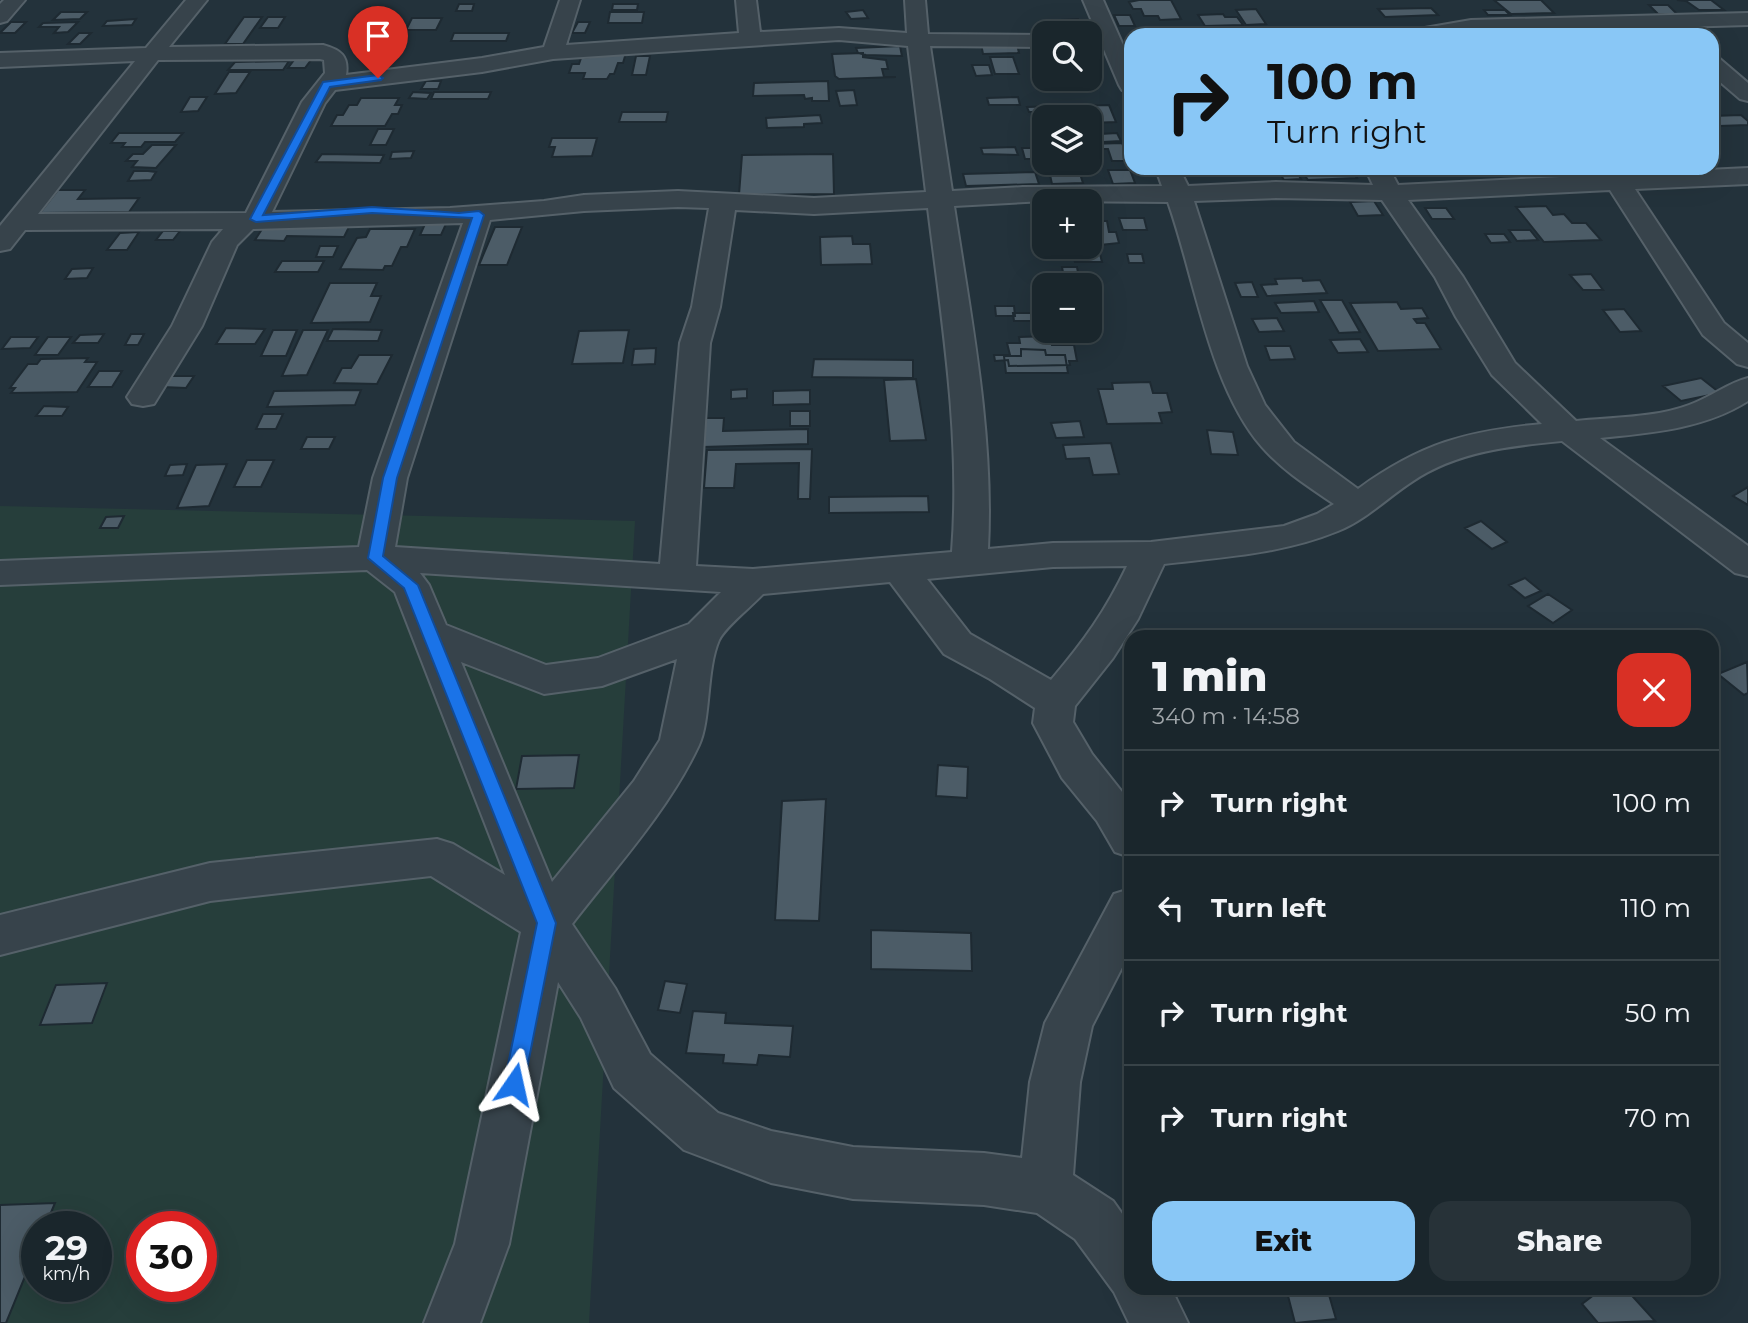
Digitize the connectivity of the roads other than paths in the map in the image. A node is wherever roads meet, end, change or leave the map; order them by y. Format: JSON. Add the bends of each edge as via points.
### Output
{"nodes":[{"id":1,"x":15,"y":0,"type":"edge"},
{"id":2,"x":197,"y":0,"type":"edge"},
{"id":3,"x":570,"y":0,"type":"edge"},
{"id":4,"x":746,"y":0,"type":"edge"},
{"id":5,"x":1093,"y":0,"type":"edge"},
{"id":6,"x":1633,"y":0,"type":"edge"},
{"id":7,"x":915,"y":3,"type":"edge"},
{"id":8,"x":1453,"y":9,"type":"dead end"},
{"id":9,"x":0,"y":17,"type":"edge"},
{"id":10,"x":1748,"y":19,"type":"edge"},
{"id":11,"x":1473,"y":28,"type":"edge"},
{"id":12,"x":1669,"y":28,"type":"edge"},
{"id":13,"x":1678,"y":28,"type":"edge"},
{"id":14,"x":839,"y":34,"type":"junction"},
{"id":15,"x":750,"y":40,"type":"junction"},
{"id":16,"x":918,"y":40,"type":"junction"},
{"id":17,"x":1110,"y":40,"type":"edge"},
{"id":18,"x":1032,"y":41,"type":"edge"},
{"id":19,"x":553,"y":52,"type":"junction"},
{"id":20,"x":152,"y":54,"type":"junction"},
{"id":21,"x":0,"y":60,"type":"edge"},
{"id":22,"x":1719,"y":70,"type":"edge"},
{"id":23,"x":1124,"y":72,"type":"edge"},
{"id":24,"x":326,"y":84,"type":"junction"},
{"id":25,"x":1748,"y":94,"type":"edge"},
{"id":26,"x":1612,"y":175,"type":"edge"},
{"id":27,"x":1748,"y":176,"type":"edge"},
{"id":28,"x":1383,"y":180,"type":"edge"},
{"id":29,"x":1173,"y":181,"type":"edge"},
{"id":30,"x":940,"y":199,"type":"junction"},
{"id":31,"x":723,"y":202,"type":"junction"},
{"id":32,"x":479,"y":215,"type":"junction"},
{"id":33,"x":251,"y":220,"type":"junction"},
{"id":34,"x":9,"y":232,"type":"edge"},
{"id":35,"x":1748,"y":358,"type":"edge"},
{"id":36,"x":1748,"y":387,"type":"edge"},
{"id":37,"x":143,"y":397,"type":"dead end"},
{"id":38,"x":1569,"y":431,"type":"junction"},
{"id":39,"x":1358,"y":505,"type":"junction"},
{"id":40,"x":1151,"y":554,"type":"junction"},
{"id":41,"x":375,"y":558,"type":"junction"},
{"id":42,"x":969,"y":563,"type":"junction"},
{"id":43,"x":1748,"y":565,"type":"edge"},
{"id":44,"x":900,"y":570,"type":"junction"},
{"id":45,"x":0,"y":573,"type":"edge"},
{"id":46,"x":677,"y":577,"type":"junction"},
{"id":47,"x":753,"y":582,"type":"junction"},
{"id":48,"x":430,"y":634,"type":"junction"},
{"id":49,"x":702,"y":634,"type":"junction"},
{"id":50,"x":1055,"y":702,"type":"junction"},
{"id":51,"x":1124,"y":829,"type":"edge"},
{"id":52,"x":1124,"y":919,"type":"edge"},
{"id":53,"x":546,"y":923,"type":"junction"},
{"id":54,"x":0,"y":935,"type":"edge"},
{"id":55,"x":1046,"y":1188,"type":"junction"},
{"id":56,"x":1124,"y":1262,"type":"edge"},
{"id":57,"x":1144,"y":1295,"type":"edge"},
{"id":58,"x":452,"y":1323,"type":"edge"},
{"id":59,"x":1160,"y":1323,"type":"edge"}],
"edges":[{"from":1,"to":9,"type":"street"},
{"from":2,"to":20,"type":"street"},
{"from":3,"to":19,"type":"street"},
{"from":4,"to":15,"type":"street"},
{"from":5,"to":17,"type":"street"},
{"from":6,"to":12,"type":"street"},
{"from":7,"to":14,"type":"street"},
{"from":7,"to":16,"type":"street"},
{"from":8,"to":11,"type":"street"},
{"from":10,"to":13,"type":"street"},
{"from":14,"to":15,"type":"street"},
{"from":14,"to":16,"type":"street"},
{"from":15,"to":19,"type":"street"},
{"from":16,"to":18,"type":"street"},
{"from":16,"to":30,"type":"street"},
{"from":17,"to":23,"type":"street"},
{"from":19,"to":24,"type":"street"},
{"from":20,"to":21,"type":"street"},
{"from":20,"to":24,"type":"street","via":[[332,54],[336,73]]},
{"from":20,"to":34,"type":"street"},
{"from":22,"to":25,"type":"street"},
{"from":24,"to":33,"type":"street"},
{"from":26,"to":27,"type":"street"},
{"from":26,"to":28,"type":"street"},
{"from":26,"to":35,"type":"street","via":[[1713,329]]},
{"from":28,"to":29,"type":"street","via":[[1276,190]]},
{"from":28,"to":38,"type":"street","via":[[1449,276],[1503,369]]},
{"from":29,"to":30,"type":"street"},
{"from":29,"to":39,"type":"street","via":[[1246,402],[1273,440]]},
{"from":30,"to":31,"type":"street","via":[[814,206]]},
{"from":30,"to":42,"type":"street","via":[[971,450]]},
{"from":31,"to":32,"type":"street","via":[[626,200]]},
{"from":31,"to":46,"type":"street","via":[[706,307],[695,343]]},
{"from":32,"to":33,"type":"street"},
{"from":32,"to":41,"type":"street","via":[[390,478]]},
{"from":33,"to":34,"type":"street"},
{"from":33,"to":37,"type":"street","via":[[225,242],[187,326]]},
{"from":36,"to":38,"type":"street","via":[[1698,413],[1657,423]]},
{"from":38,"to":39,"type":"street","via":[[1447,450],[1403,472]]},
{"from":38,"to":43,"type":"street"},
{"from":39,"to":40,"type":"street","via":[[1329,523],[1289,537]]},
{"from":40,"to":42,"type":"street","via":[[1053,555]]},
{"from":40,"to":50,"type":"street","via":[[1125,610]]},
{"from":41,"to":45,"type":"street"},
{"from":41,"to":46,"type":"street"},
{"from":41,"to":48,"type":"street","via":[[411,585]]},
{"from":42,"to":44,"type":"street"},
{"from":44,"to":47,"type":"street"},
{"from":44,"to":50,"type":"street","via":[[957,644]]},
{"from":46,"to":47,"type":"street"},
{"from":47,"to":49,"type":"street"},
{"from":48,"to":49,"type":"street","via":[[544,680],[602,671]]},
{"from":48,"to":53,"type":"street"},
{"from":49,"to":53,"type":"street","via":[[680,742],[649,793]]},
{"from":50,"to":51,"type":"street","via":[[1053,723],[1077,766]]},
{"from":52,"to":55,"type":"street","via":[[1069,1023],[1055,1082]]},
{"from":53,"to":54,"type":"street","via":[[437,857],[210,882]]},
{"from":53,"to":55,"type":"street","via":[[598,1003],[632,1071],[702,1132],[771,1157],[853,1173],[985,1179]]},
{"from":53,"to":58,"type":"street","via":[[482,1244]]},
{"from":55,"to":56,"type":"street","via":[[1094,1220]]},
{"from":57,"to":59,"type":"street"}]}
